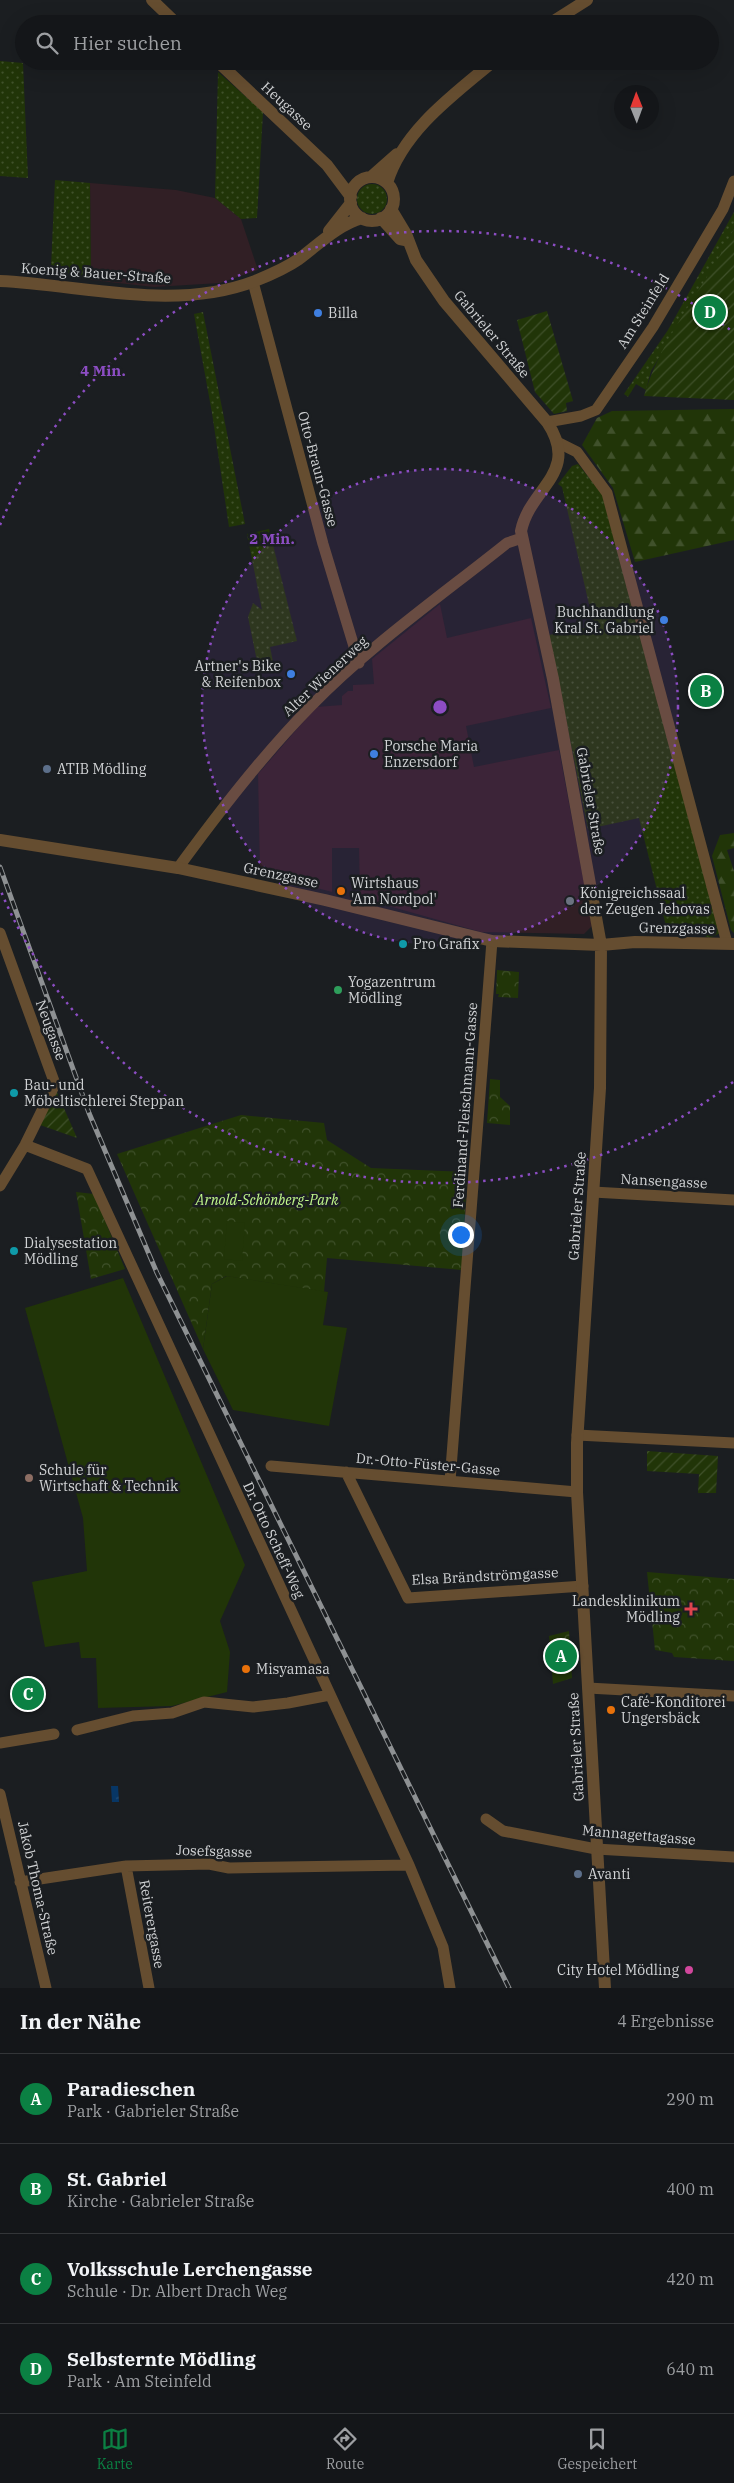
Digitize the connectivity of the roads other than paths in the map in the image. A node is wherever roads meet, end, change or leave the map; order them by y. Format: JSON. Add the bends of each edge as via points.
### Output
{"nodes":[{"id":1,"x":152,"y":0,"type":"edge"},
{"id":2,"x":587,"y":0,"type":"edge"},
{"id":3,"x":168,"y":15,"type":"edge"},
{"id":4,"x":563,"y":15,"type":"edge"},
{"id":5,"x":226,"y":70,"type":"edge"},
{"id":6,"x":483,"y":70,"type":"edge"},
{"id":7,"x":400,"y":153,"type":"junction"},
{"id":8,"x":334,"y":172,"type":"junction"},
{"id":9,"x":371,"y":177,"type":"junction"},
{"id":10,"x":734,"y":181,"type":"edge"},
{"id":11,"x":358,"y":183,"type":"junction"},
{"id":12,"x":388,"y":183,"type":"junction"},
{"id":13,"x":351,"y":200,"type":"junction"},
{"id":14,"x":391,"y":209,"type":"junction"},
{"id":15,"x":362,"y":218,"type":"junction"},
{"id":16,"x":381,"y":218,"type":"junction"},
{"id":17,"x":326,"y":237,"type":"junction"},
{"id":18,"x":407,"y":241,"type":"junction"},
{"id":19,"x":0,"y":281,"type":"edge"},
{"id":20,"x":253,"y":282,"type":"junction"},
{"id":21,"x":547,"y":422,"type":"junction"},
{"id":22,"x":559,"y":443,"type":"junction"},
{"id":23,"x":522,"y":538,"type":"junction"},
{"id":24,"x":359,"y":663,"type":"junction"},
{"id":25,"x":0,"y":840,"type":"edge"},
{"id":26,"x":178,"y":868,"type":"junction"},
{"id":27,"x":0,"y":933,"type":"edge"},
{"id":28,"x":492,"y":941,"type":"junction"},
{"id":29,"x":731,"y":944,"type":"edge"},
{"id":30,"x":601,"y":945,"type":"junction"},
{"id":31,"x":25,"y":1145,"type":"junction"},
{"id":32,"x":0,"y":1186,"type":"edge"},
{"id":33,"x":593,"y":1192,"type":"junction"},
{"id":34,"x":734,"y":1200,"type":"edge"},
{"id":35,"x":577,"y":1435,"type":"junction"},
{"id":36,"x":734,"y":1443,"type":"edge"},
{"id":37,"x":274,"y":1467,"type":"dead end"},
{"id":38,"x":346,"y":1472,"type":"junction"},
{"id":39,"x":450,"y":1481,"type":"junction"},
{"id":40,"x":577,"y":1492,"type":"junction"},
{"id":41,"x":583,"y":1586,"type":"junction"},
{"id":42,"x":588,"y":1688,"type":"junction"},
{"id":43,"x":330,"y":1695,"type":"junction"},
{"id":44,"x":734,"y":1696,"type":"edge"},
{"id":45,"x":77,"y":1730,"type":"dead end"},
{"id":46,"x":54,"y":1734,"type":"dead end"},
{"id":47,"x":0,"y":1743,"type":"edge"},
{"id":48,"x":0,"y":1794,"type":"edge"},
{"id":49,"x":486,"y":1820,"type":"dead end"},
{"id":50,"x":596,"y":1849,"type":"junction"},
{"id":51,"x":734,"y":1857,"type":"edge"},
{"id":52,"x":409,"y":1865,"type":"junction"},
{"id":53,"x":126,"y":1866,"type":"junction"},
{"id":54,"x":20,"y":1882,"type":"junction"},
{"id":55,"x":46,"y":1988,"type":"edge"},
{"id":56,"x":149,"y":1988,"type":"edge"},
{"id":57,"x":450,"y":1988,"type":"edge"},
{"id":58,"x":605,"y":1988,"type":"edge"}],
"edges":[{"from":1,"to":3,"type":"street"},
{"from":2,"to":4,"type":"street"},
{"from":5,"to":8,"type":"street","name":"Heugasse"},
{"from":6,"to":7,"type":"street","via":[[446,102]]},
{"from":7,"to":9,"type":"street"},
{"from":7,"to":12,"type":"street"},
{"from":8,"to":11,"type":"street","name":"Heugasse"},
{"from":8,"to":13,"type":"street","name":"Heugasse"},
{"from":9,"to":11,"type":"street"},
{"from":9,"to":12,"type":"street"},
{"from":10,"to":21,"type":"street","name":"Am Steinfeld","via":[[723,209],[653,328],[596,410]]},
{"from":11,"to":13,"type":"street"},
{"from":12,"to":14,"type":"street","via":[[394,196]]},
{"from":13,"to":15,"type":"street","via":[[355,212]]},
{"from":13,"to":17,"type":"street","name":"Koenig & Bauer-Straße"},
{"from":14,"to":16,"type":"street"},
{"from":14,"to":18,"type":"street","name":"Gabrieler Straße"},
{"from":15,"to":16,"type":"street"},
{"from":15,"to":17,"type":"street","name":"Koenig & Bauer-Straße"},
{"from":16,"to":18,"type":"street","name":"Gabrieler Straße"},
{"from":17,"to":20,"type":"street","name":"Koenig & Bauer-Straße","via":[[291,264]]},
{"from":18,"to":21,"type":"street","name":"Gabrieler Straße","via":[[444,301]]},
{"from":19,"to":20,"type":"street","name":"Koenig & Bauer-Straße","via":[[154,295],[219,291]]},
{"from":20,"to":24,"type":"street","name":"Otto-Braun-Gasse","via":[[323,544]]},
{"from":21,"to":22,"type":"street","name":"Gabrieler Straße"},
{"from":22,"to":23,"type":"street","name":"Gabrieler Straße","via":[[557,469],[523,520]]},
{"from":22,"to":29,"type":"street","name":"Gabrieler Straße","via":[[577,452],[607,493]]},
{"from":23,"to":24,"type":"street","name":"Alter Wienerweg","via":[[507,543]]},
{"from":23,"to":30,"type":"street","name":"Gabrieler Straße","via":[[553,679]]},
{"from":24,"to":26,"type":"street","name":"Alter Wienerweg","via":[[289,730],[231,797]]},
{"from":25,"to":26,"type":"street","name":"Grenzgasse"},
{"from":26,"to":28,"type":"street","name":"Grenzgasse"},
{"from":27,"to":31,"type":"street","name":"Neugasse","via":[[55,1084]]},
{"from":28,"to":30,"type":"street","name":"Grenzgasse"},
{"from":28,"to":39,"type":"street","name":"Ferdinand-Fleischmann-Gasse"},
{"from":29,"to":30,"type":"street","name":"Grenzgasse","via":[[636,942]]},
{"from":30,"to":33,"type":"street","name":"Gabrieler Straße","via":[[600,1088]]},
{"from":31,"to":32,"type":"street","name":"Neugasse"},
{"from":31,"to":43,"type":"street","name":"Dr. Otto Scheff-Weg","via":[[87,1169]]},
{"from":33,"to":34,"type":"street","name":"Nansengasse"},
{"from":33,"to":35,"type":"street","name":"Gabrieler Straße"},
{"from":35,"to":36,"type":"street"},
{"from":35,"to":40,"type":"street","name":"Gabrieler Straße"},
{"from":37,"to":38,"type":"street","name":"Dr.-Otto-Füster-Gasse"},
{"from":38,"to":39,"type":"street","name":"Dr.-Otto-Füster-Gasse"},
{"from":38,"to":41,"type":"street","name":"Elsa Brändströmgasse","via":[[408,1598]]},
{"from":39,"to":40,"type":"street","name":"Dr.-Otto-Füster-Gasse"},
{"from":40,"to":41,"type":"street","name":"Gabrieler Straße"},
{"from":41,"to":42,"type":"street","name":"Gabrieler Straße"},
{"from":42,"to":44,"type":"street"},
{"from":42,"to":50,"type":"street","name":"Gabrieler Straße"},
{"from":43,"to":45,"type":"street","via":[[253,1706],[204,1702],[172,1713],[133,1716]]},
{"from":43,"to":52,"type":"street","name":"Dr. Otto Scheff-Weg"},
{"from":46,"to":47,"type":"street"},
{"from":48,"to":54,"type":"street","name":"Jakob Thoma-Straße"},
{"from":49,"to":50,"type":"street","name":"Mannagettagasse","via":[[504,1831]]},
{"from":50,"to":51,"type":"street","name":"Mannagettagasse"},
{"from":50,"to":58,"type":"street","name":"Gabrieler Straße"},
{"from":52,"to":53,"type":"street","name":"Josefsgasse"},
{"from":52,"to":57,"type":"street","name":"Dr. Otto Scheff-Weg","via":[[443,1947]]},
{"from":53,"to":54,"type":"street","name":"Josefsgasse"},
{"from":53,"to":56,"type":"street","name":"Reiterergasse"},
{"from":54,"to":55,"type":"street","name":"Jakob Thoma-Straße"}]}
